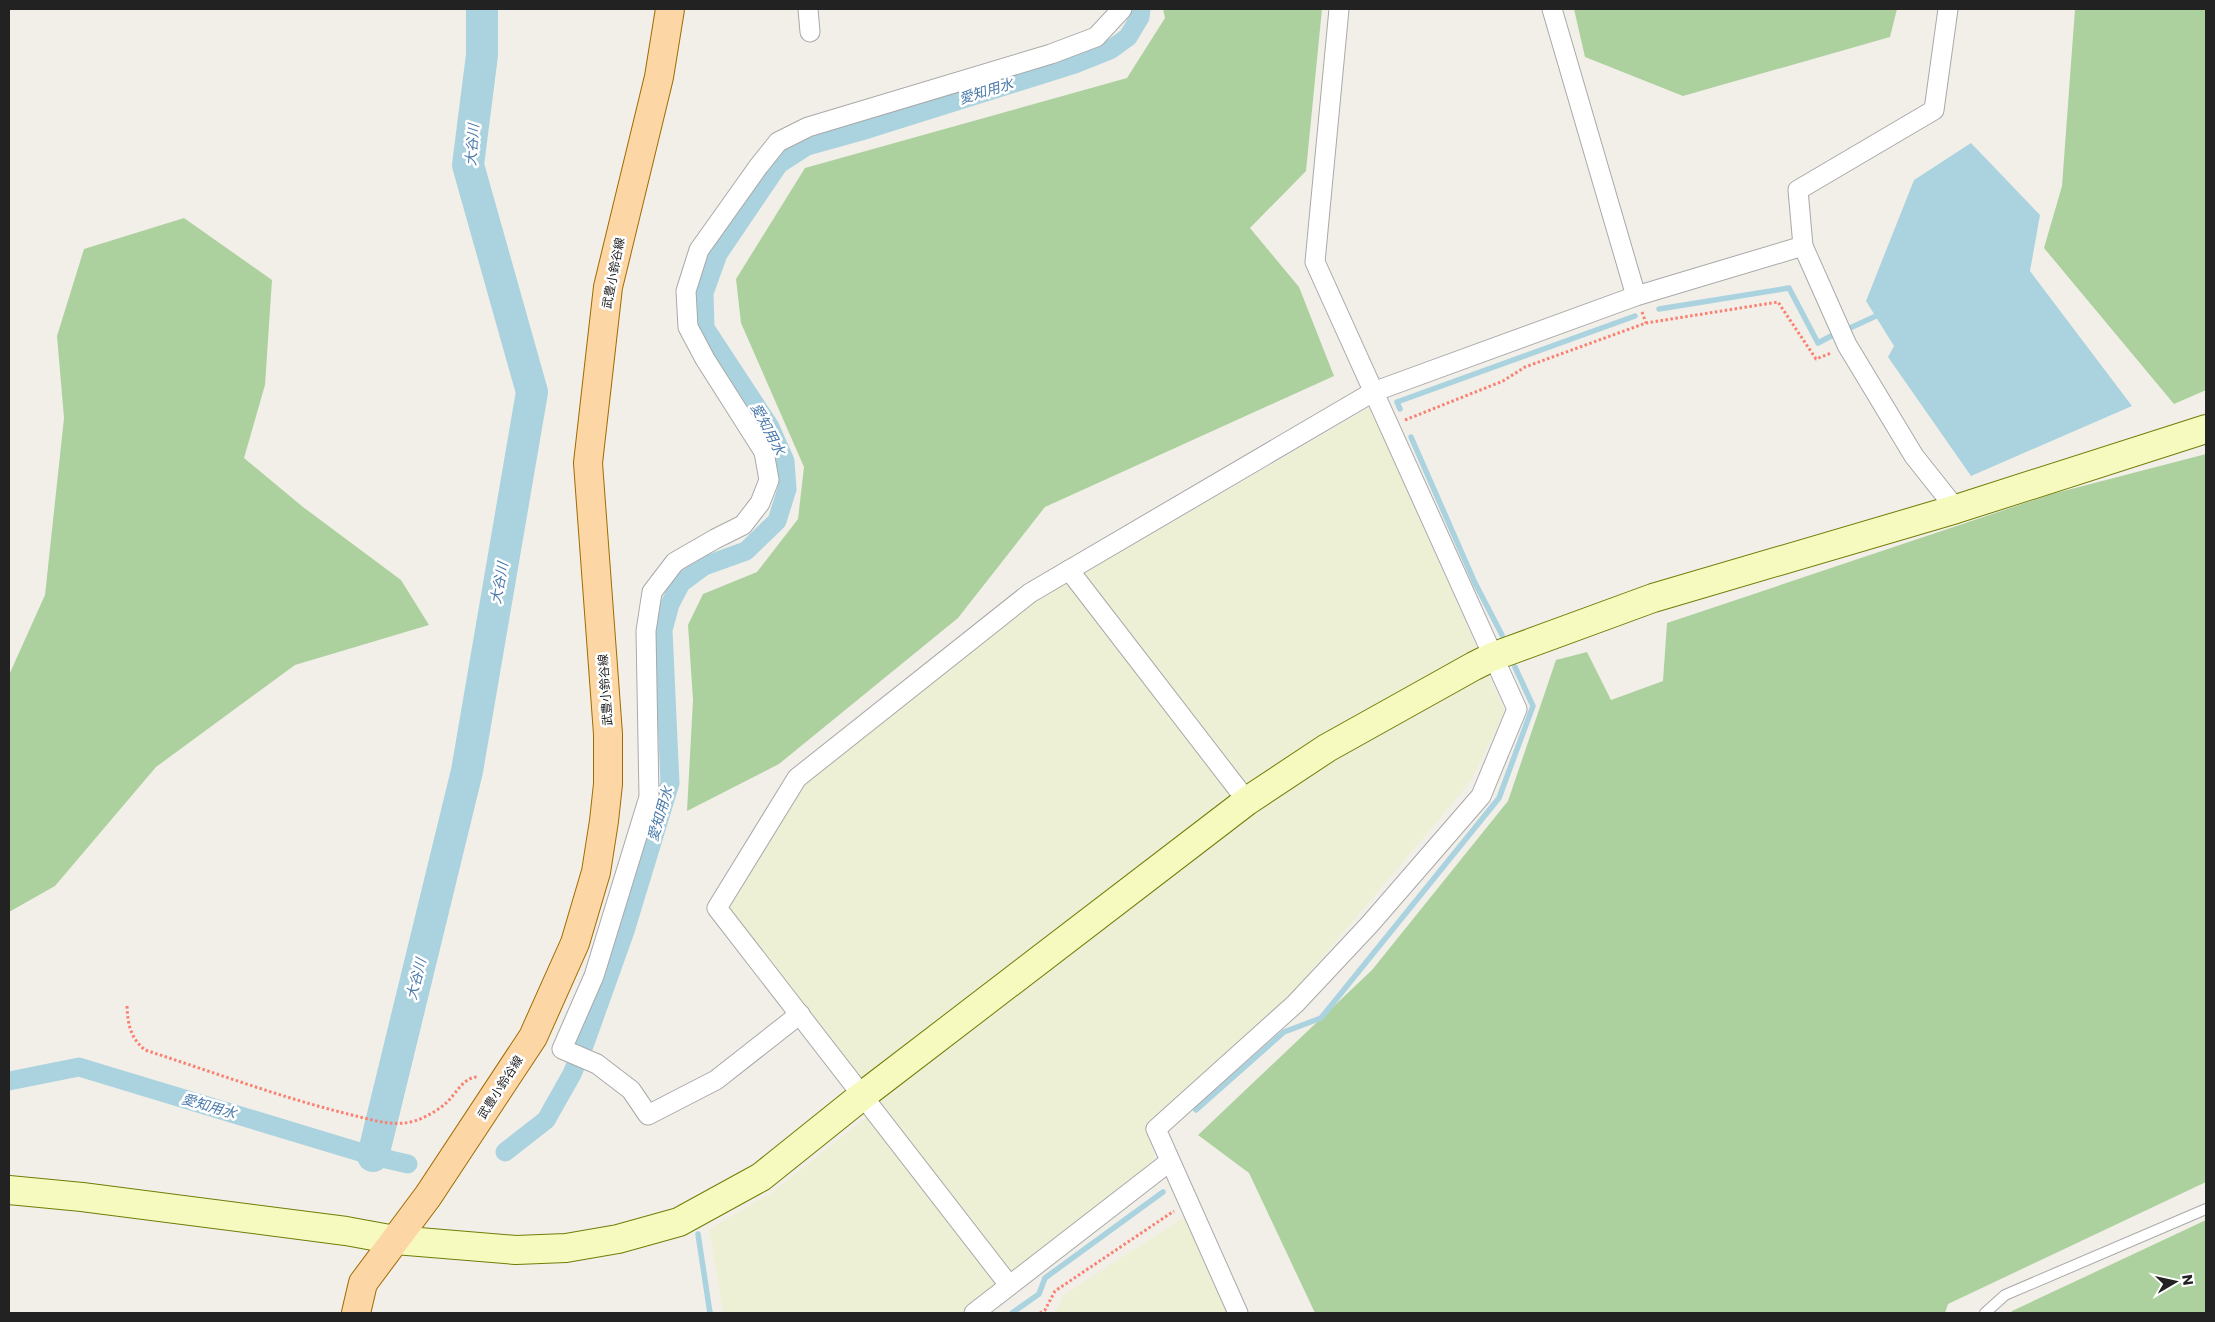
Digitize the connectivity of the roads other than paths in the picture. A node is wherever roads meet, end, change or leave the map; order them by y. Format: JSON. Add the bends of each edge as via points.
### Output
{"nodes":[{"id":1,"x":670,"y":9,"type":"edge"},
{"id":2,"x":808,"y":9,"type":"edge"},
{"id":3,"x":1122,"y":9,"type":"edge"},
{"id":4,"x":1340,"y":9,"type":"edge"},
{"id":5,"x":1552,"y":9,"type":"edge"},
{"id":6,"x":1948,"y":9,"type":"edge"},
{"id":7,"x":810,"y":32,"type":"dead end"},
{"id":8,"x":1803,"y":246,"type":"junction"},
{"id":9,"x":1636,"y":296,"type":"junction"},
{"id":10,"x":1373,"y":392,"type":"junction"},
{"id":11,"x":2206,"y":429,"type":"edge"},
{"id":12,"x":1956,"y":509,"type":"junction"},
{"id":13,"x":1069,"y":570,"type":"junction"},
{"id":14,"x":1492,"y":657,"type":"junction"},
{"id":15,"x":1247,"y":801,"type":"junction"},
{"id":16,"x":800,"y":1014,"type":"junction"},
{"id":17,"x":862,"y":1096,"type":"junction"},
{"id":18,"x":1169,"y":1162,"type":"junction"},
{"id":19,"x":9,"y":1190,"type":"edge"},
{"id":20,"x":2206,"y":1209,"type":"edge"},
{"id":21,"x":395,"y":1240,"type":"junction"},
{"id":22,"x":1009,"y":1286,"type":"junction"},
{"id":23,"x":356,"y":1313,"type":"edge"},
{"id":24,"x":974,"y":1313,"type":"edge"},
{"id":25,"x":1238,"y":1313,"type":"edge"},
{"id":26,"x":1985,"y":1313,"type":"edge"}],
"edges":[{"from":1,"to":21,"type":"main road","name":"武豊小鈴谷線","via":[[659,77],[608,287],[588,463],[607,701],[608,784],[596,872],[575,943],[533,1037],[428,1196]]},
{"from":2,"to":7,"type":"street"},
{"from":3,"to":16,"type":"street","via":[[1096,37],[1051,54],[808,127],[778,142],[699,250],[686,291],[688,326],[704,359],[764,452],[769,480],[760,503],[743,525],[675,562],[652,592],[646,631],[648,797],[594,976],[562,1049],[591,1061],[631,1090],[648,1115],[716,1080]]},
{"from":4,"to":10,"type":"street","via":[[1315,262]]},
{"from":5,"to":9,"type":"street"},
{"from":6,"to":8,"type":"street","via":[[1934,110],[1798,190]]},
{"from":8,"to":9,"type":"street"},
{"from":8,"to":12,"type":"street","via":[[1847,345],[1914,456]]},
{"from":9,"to":10,"type":"street"},
{"from":10,"to":13,"type":"street"},
{"from":10,"to":14,"type":"street"},
{"from":11,"to":12,"type":"street"},
{"from":12,"to":14,"type":"street","via":[[1653,598]]},
{"from":13,"to":15,"type":"street"},
{"from":13,"to":16,"type":"street","via":[[1030,593],[797,778],[716,908]]},
{"from":14,"to":15,"type":"street","via":[[1327,748]]},
{"from":14,"to":18,"type":"street","via":[[1517,709],[1481,796],[1370,924],[1295,1004],[1156,1129]]},
{"from":15,"to":17,"type":"street"},
{"from":16,"to":17,"type":"street"},
{"from":17,"to":21,"type":"street","via":[[761,1177],[679,1222],[618,1239],[566,1248],[516,1250]]},
{"from":17,"to":22,"type":"street"},
{"from":18,"to":22,"type":"street"},
{"from":18,"to":25,"type":"street"},
{"from":19,"to":21,"type":"street","via":[[346,1231]]},
{"from":20,"to":26,"type":"lane","via":[[2005,1295]]},
{"from":21,"to":23,"type":"main road","name":"武豊小鈴谷線","via":[[363,1283]]},
{"from":22,"to":24,"type":"street"}]}
